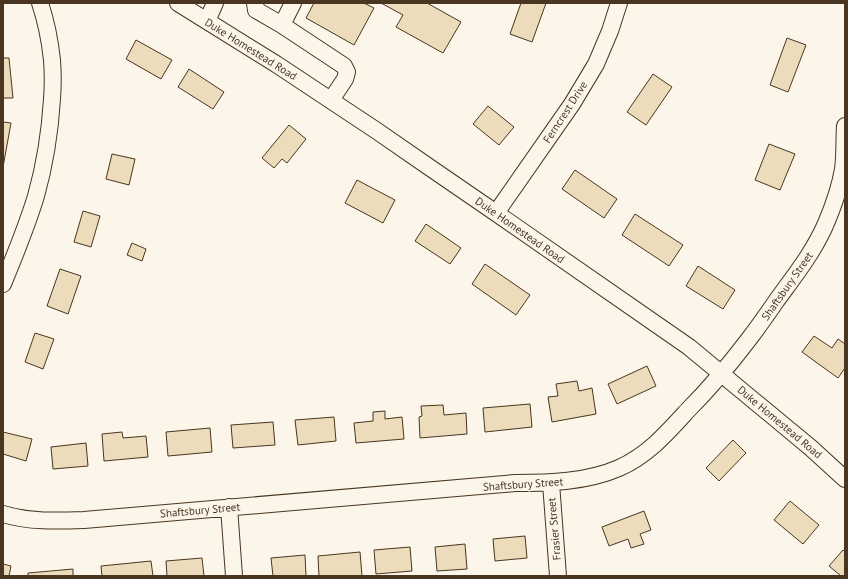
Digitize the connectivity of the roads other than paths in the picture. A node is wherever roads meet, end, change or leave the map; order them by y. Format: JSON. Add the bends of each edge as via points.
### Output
{"nodes":[{"id":1,"x":40,"y":3,"type":"edge"},
{"id":2,"x":178,"y":3,"type":"edge"},
{"id":3,"x":215,"y":3,"type":"edge"},
{"id":4,"x":255,"y":3,"type":"edge"},
{"id":5,"x":293,"y":3,"type":"edge"},
{"id":6,"x":619,"y":3,"type":"edge"},
{"id":7,"x":207,"y":21,"type":"junction"},
{"id":8,"x":282,"y":25,"type":"junction"},
{"id":9,"x":331,"y":100,"type":"junction"},
{"id":10,"x":845,"y":126,"type":"edge"},
{"id":11,"x":496,"y":213,"type":"junction"},
{"id":12,"x":3,"y":284,"type":"edge"},
{"id":13,"x":722,"y":374,"type":"junction"},
{"id":14,"x":845,"y":479,"type":"edge"},
{"id":15,"x":551,"y":482,"type":"junction"},
{"id":16,"x":229,"y":507,"type":"junction"},
{"id":17,"x":3,"y":514,"type":"edge"},
{"id":18,"x":234,"y":576,"type":"edge"},
{"id":19,"x":558,"y":576,"type":"edge"}],
"edges":[{"from":1,"to":12,"type":"street","via":[[52,59],[49,139],[36,197]]},
{"from":2,"to":7,"type":"street","name":"Duke Homestead Road"},
{"from":3,"to":7,"type":"street"},
{"from":4,"to":8,"type":"street","via":[[256,10]]},
{"from":5,"to":8,"type":"street"},
{"from":6,"to":11,"type":"street","name":"Ferncrest Drive","via":[[596,64],[572,104]]},
{"from":7,"to":9,"type":"street","name":"Duke Homestead Road"},
{"from":8,"to":9,"type":"street","via":[[344,66],[347,72],[345,79]]},
{"from":9,"to":11,"type":"street","name":"Duke Homestead Road"},
{"from":10,"to":13,"type":"street","name":"Shaftsbury Street","via":[[840,181],[832,208],[817,242],[750,339]]},
{"from":11,"to":13,"type":"street","name":"Duke Homestead Road","via":[[690,347]]},
{"from":13,"to":14,"type":"street","name":"Duke Homestead Road"},
{"from":13,"to":15,"type":"street","name":"Shaftsbury Street","via":[[671,429],[638,457],[609,471]]},
{"from":15,"to":16,"type":"street","name":"Shaftsbury Street"},
{"from":15,"to":19,"type":"street","name":"Frasier Street"},
{"from":16,"to":17,"type":"street","name":"Shaftsbury Street","via":[[53,521]]},
{"from":16,"to":18,"type":"street"}]}
